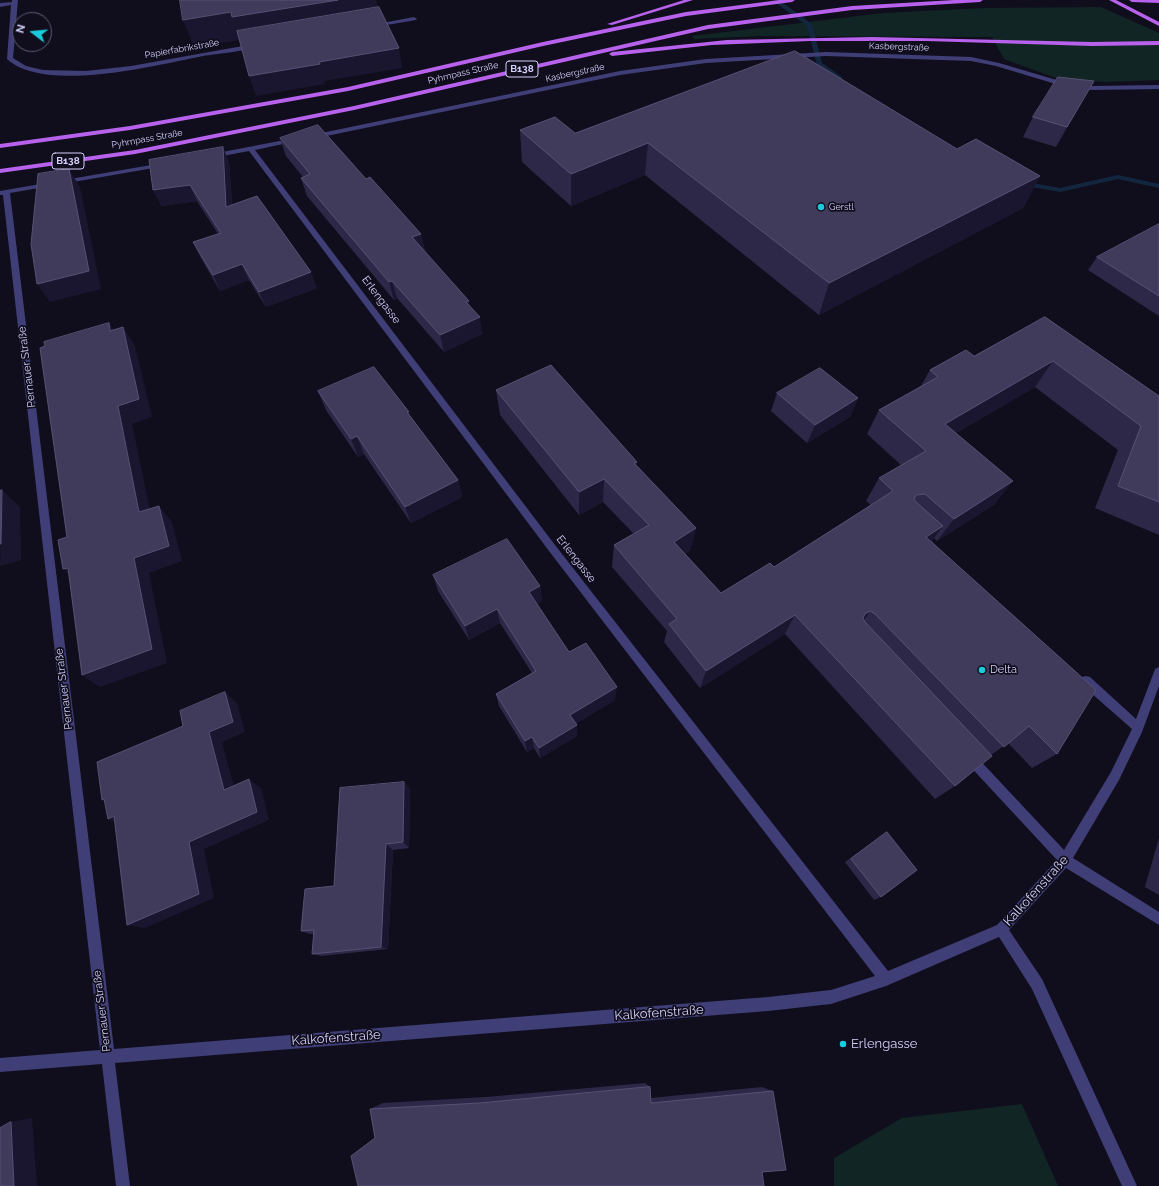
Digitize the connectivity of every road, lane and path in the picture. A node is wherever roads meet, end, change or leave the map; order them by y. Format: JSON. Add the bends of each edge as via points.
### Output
{"nodes":[{"id":1,"x":690,"y":0,"type":"edge"},
{"id":2,"x":792,"y":0,"type":"edge"},
{"id":3,"x":980,"y":0,"type":"edge"},
{"id":4,"x":1112,"y":0,"type":"edge"},
{"id":5,"x":1132,"y":0,"type":"edge"},
{"id":6,"x":15,"y":1,"type":"edge"},
{"id":7,"x":1159,"y":1,"type":"edge"},
{"id":8,"x":0,"y":5,"type":"edge"},
{"id":9,"x":414,"y":19,"type":"dead end"},
{"id":10,"x":1159,"y":24,"type":"edge"},
{"id":11,"x":367,"y":27,"type":"edge"},
{"id":12,"x":1159,"y":43,"type":"edge"},
{"id":13,"x":543,"y":44,"type":"junction"},
{"id":14,"x":258,"y":46,"type":"edge"},
{"id":15,"x":566,"y":58,"type":"junction"},
{"id":16,"x":1159,"y":87,"type":"edge"},
{"id":17,"x":0,"y":146,"type":"edge"},
{"id":18,"x":252,"y":149,"type":"junction"},
{"id":19,"x":206,"y":158,"type":"edge"},
{"id":20,"x":168,"y":165,"type":"edge"},
{"id":21,"x":0,"y":171,"type":"edge"},
{"id":22,"x":3,"y":192,"type":"edge"},
{"id":23,"x":1159,"y":672,"type":"edge"},
{"id":24,"x":1079,"y":675,"type":"edge"},
{"id":25,"x":1138,"y":728,"type":"junction"},
{"id":26,"x":963,"y":751,"type":"edge"},
{"id":27,"x":1066,"y":860,"type":"junction"},
{"id":28,"x":1159,"y":919,"type":"edge"},
{"id":29,"x":1001,"y":930,"type":"junction"},
{"id":30,"x":886,"y":979,"type":"junction"},
{"id":31,"x":107,"y":1056,"type":"junction"},
{"id":32,"x":0,"y":1065,"type":"edge"},
{"id":33,"x":123,"y":1186,"type":"edge"},
{"id":34,"x":1130,"y":1186,"type":"edge"}],
"edges":[{"from":1,"to":13,"type":"main road"},
{"from":2,"to":13,"type":"main road","name":"Pyhrnpass Straße","number":"B138","via":[[686,14]]},
{"from":3,"to":15,"type":"main road","name":"Pyhrnpass Straße","number":"B138","via":[[852,8],[708,27]]},
{"from":4,"to":10,"type":"main road"},
{"from":5,"to":7,"type":"main road"},
{"from":6,"to":8,"type":"street"},
{"from":6,"to":14,"type":"street","name":"Papierfabrikstraße","via":[[10,59],[28,70],[98,73]]},
{"from":9,"to":11,"type":"street"},
{"from":12,"to":15,"type":"main road","via":[[1026,44],[894,39],[725,42]]},
{"from":13,"to":17,"type":"main road","name":"Pyhrnpass Straße","number":"B138","via":[[348,89],[130,128]]},
{"from":15,"to":21,"type":"main road","name":"Pyhrnpass Straße","number":"B138","via":[[347,110],[135,152]]},
{"from":16,"to":18,"type":"street","name":"Kasbergstraße","via":[[1092,88],[1059,83],[971,58],[826,54],[706,61],[620,73]]},
{"from":18,"to":19,"type":"street","name":"Kasbergstraße"},
{"from":18,"to":30,"type":"street","name":"Erlengasse","via":[[552,548]]},
{"from":20,"to":22,"type":"street"},
{"from":22,"to":31,"type":"street","name":"Pernauer Straße"},
{"from":23,"to":25,"type":"street","name":"Kalkofenstraße"},
{"from":24,"to":25,"type":"street"},
{"from":25,"to":27,"type":"street","name":"Kalkofenstraße","via":[[1115,776]]},
{"from":26,"to":27,"type":"street"},
{"from":27,"to":28,"type":"street"},
{"from":27,"to":29,"type":"street","name":"Kalkofenstraße"},
{"from":29,"to":30,"type":"street","name":"Kalkofenstraße"},
{"from":29,"to":34,"type":"street","via":[[1037,984]]},
{"from":30,"to":31,"type":"street","name":"Kalkofenstraße","via":[[831,997],[768,1004]]},
{"from":31,"to":32,"type":"street","name":"Kalkofenstraße"},
{"from":31,"to":33,"type":"street","name":"Pernauer Straße"}]}
